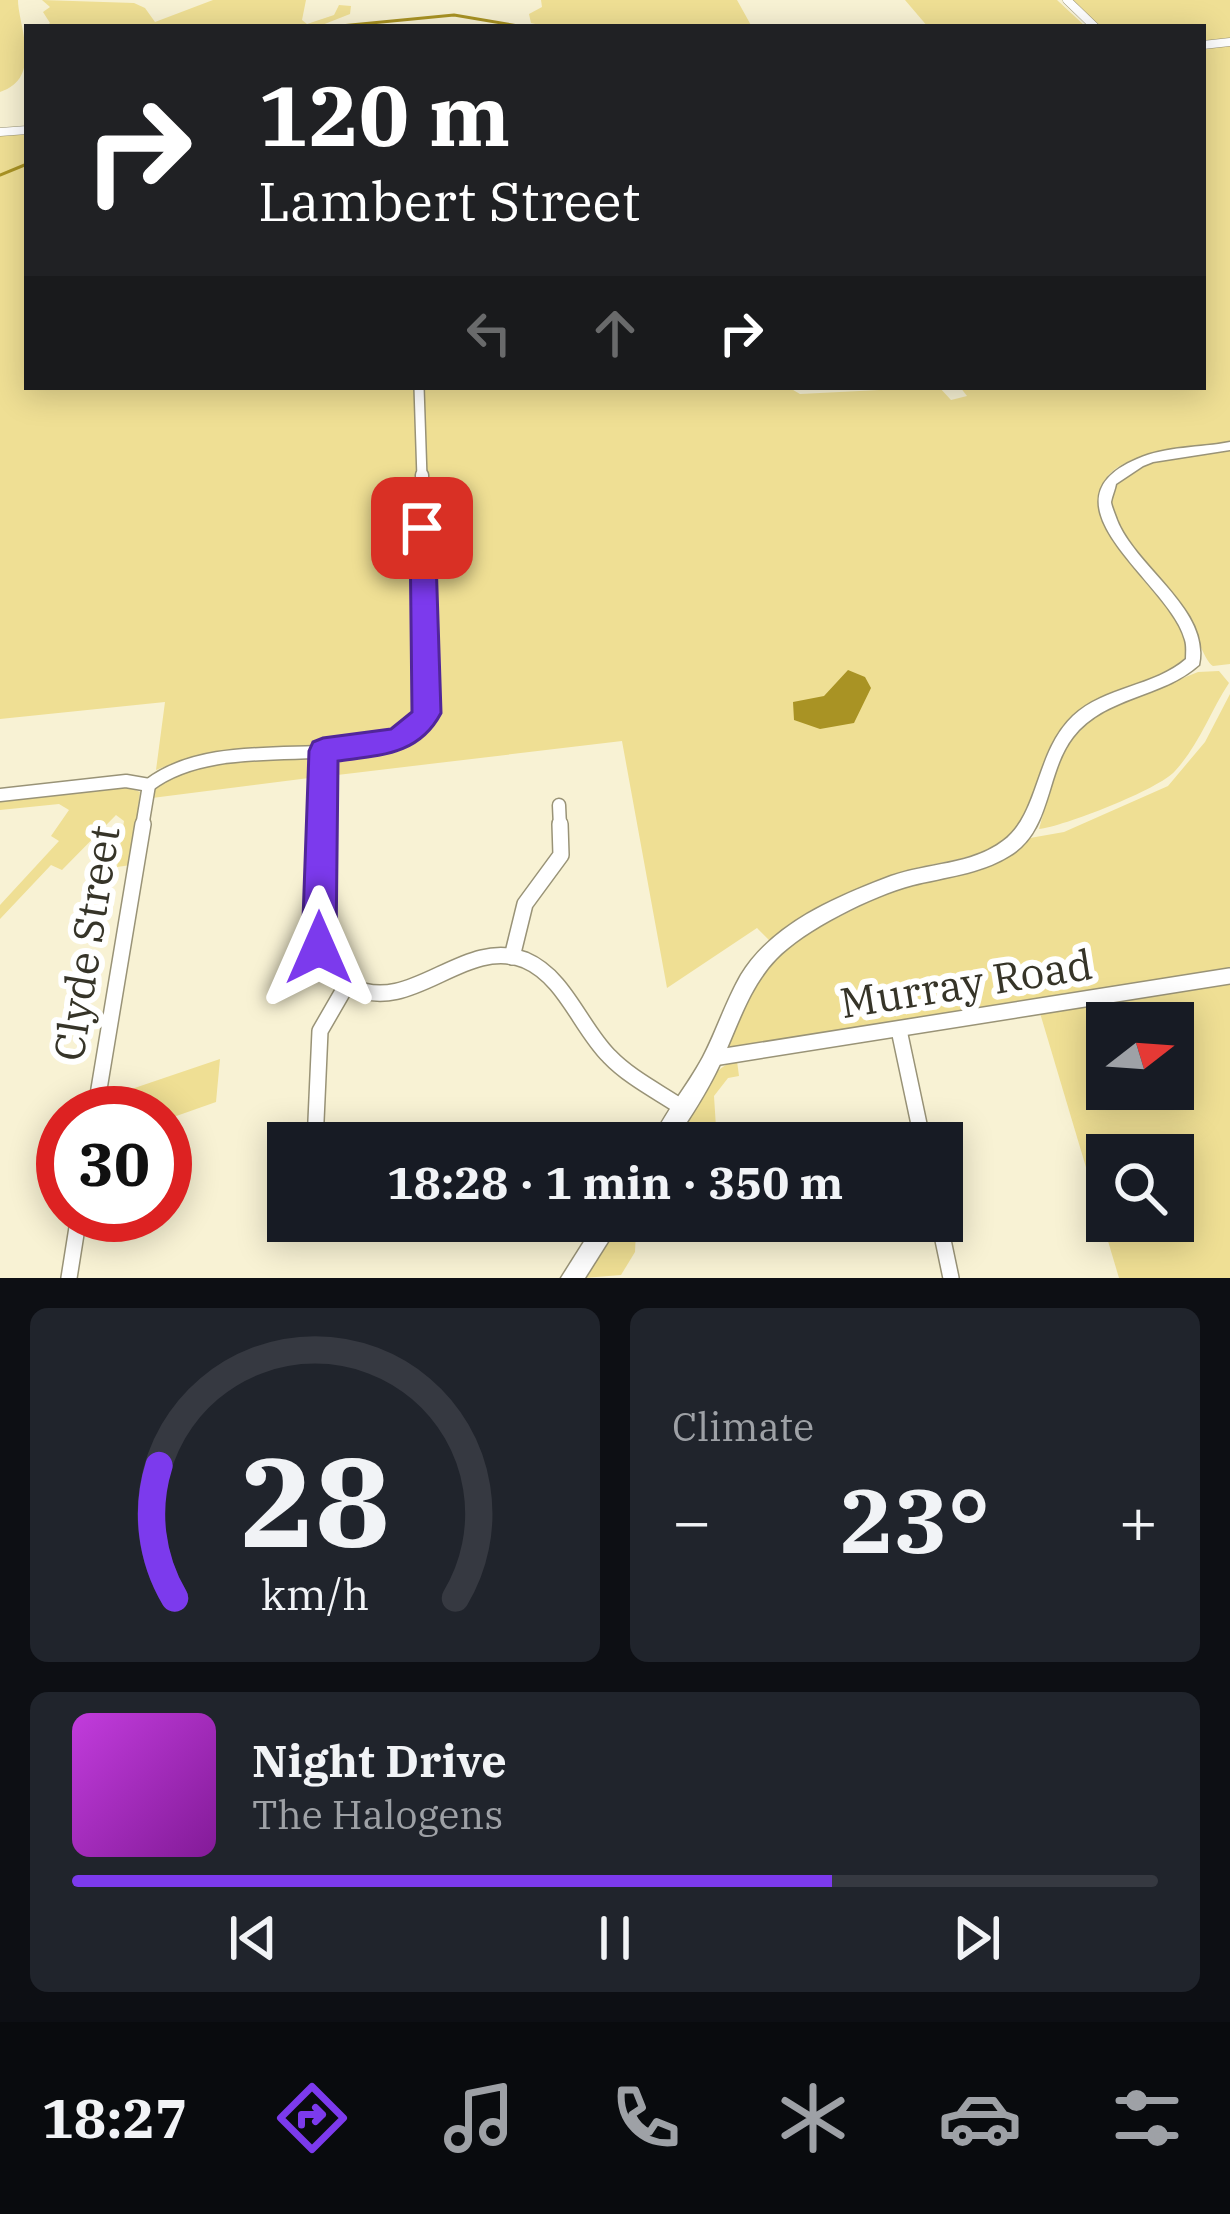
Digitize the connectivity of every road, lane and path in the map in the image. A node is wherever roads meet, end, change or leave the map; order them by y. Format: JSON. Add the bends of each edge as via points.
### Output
{"nodes":[{"id":1,"x":1066,"y":0,"type":"edge"},
{"id":2,"x":1092,"y":24,"type":"edge"},
{"id":3,"x":418,"y":390,"type":"edge"},
{"id":4,"x":1230,"y":446,"type":"edge"},
{"id":5,"x":323,"y":751,"type":"junction"},
{"id":6,"x":148,"y":785,"type":"junction"},
{"id":7,"x":0,"y":795,"type":"edge"},
{"id":8,"x":559,"y":805,"type":"dead end"},
{"id":9,"x":512,"y":956,"type":"junction"},
{"id":10,"x":1230,"y":976,"type":"edge"},
{"id":11,"x":346,"y":986,"type":"junction"},
{"id":12,"x":899,"y":1030,"type":"junction"},
{"id":13,"x":713,"y":1058,"type":"junction"},
{"id":14,"x":99,"y":1086,"type":"edge"},
{"id":15,"x":684,"y":1109,"type":"junction"},
{"id":16,"x":316,"y":1122,"type":"edge"},
{"id":17,"x":676,"y":1122,"type":"edge"},
{"id":18,"x":919,"y":1122,"type":"edge"},
{"id":19,"x":75,"y":1242,"type":"edge"},
{"id":20,"x":596,"y":1242,"type":"edge"},
{"id":21,"x":943,"y":1242,"type":"edge"},
{"id":22,"x":69,"y":1278,"type":"edge"},
{"id":23,"x":572,"y":1278,"type":"edge"},
{"id":24,"x":951,"y":1278,"type":"edge"}],
"edges":[{"from":1,"to":2,"type":"street"},
{"from":3,"to":5,"type":"street","via":[[428,706],[417,729],[390,742]]},
{"from":4,"to":13,"type":"street","via":[[1135,464],[1106,495],[1115,535],[1194,632],[1190,667],[1110,698],[1076,722],[1049,758],[1025,830],[1006,849],[896,882],[780,943],[745,988]]},
{"from":5,"to":6,"type":"street","via":[[196,762]]},
{"from":5,"to":11,"type":"street","via":[[318,936],[328,970]]},
{"from":6,"to":7,"type":"street"},
{"from":6,"to":14,"type":"street","name":"Clyde Street"},
{"from":8,"to":9,"type":"street","via":[[561,855],[524,904]]},
{"from":9,"to":11,"type":"street","via":[[474,960],[398,993]]},
{"from":9,"to":15,"type":"street","via":[[546,973],[614,1061]]},
{"from":10,"to":12,"type":"street","name":"Murray Road"},
{"from":11,"to":16,"type":"street","via":[[320,1031]]},
{"from":12,"to":13,"type":"street","name":"Murray Road"},
{"from":12,"to":18,"type":"street"},
{"from":13,"to":15,"type":"street"},
{"from":15,"to":17,"type":"street"},
{"from":19,"to":22,"type":"street"},
{"from":20,"to":23,"type":"street"},
{"from":21,"to":24,"type":"street"}]}
